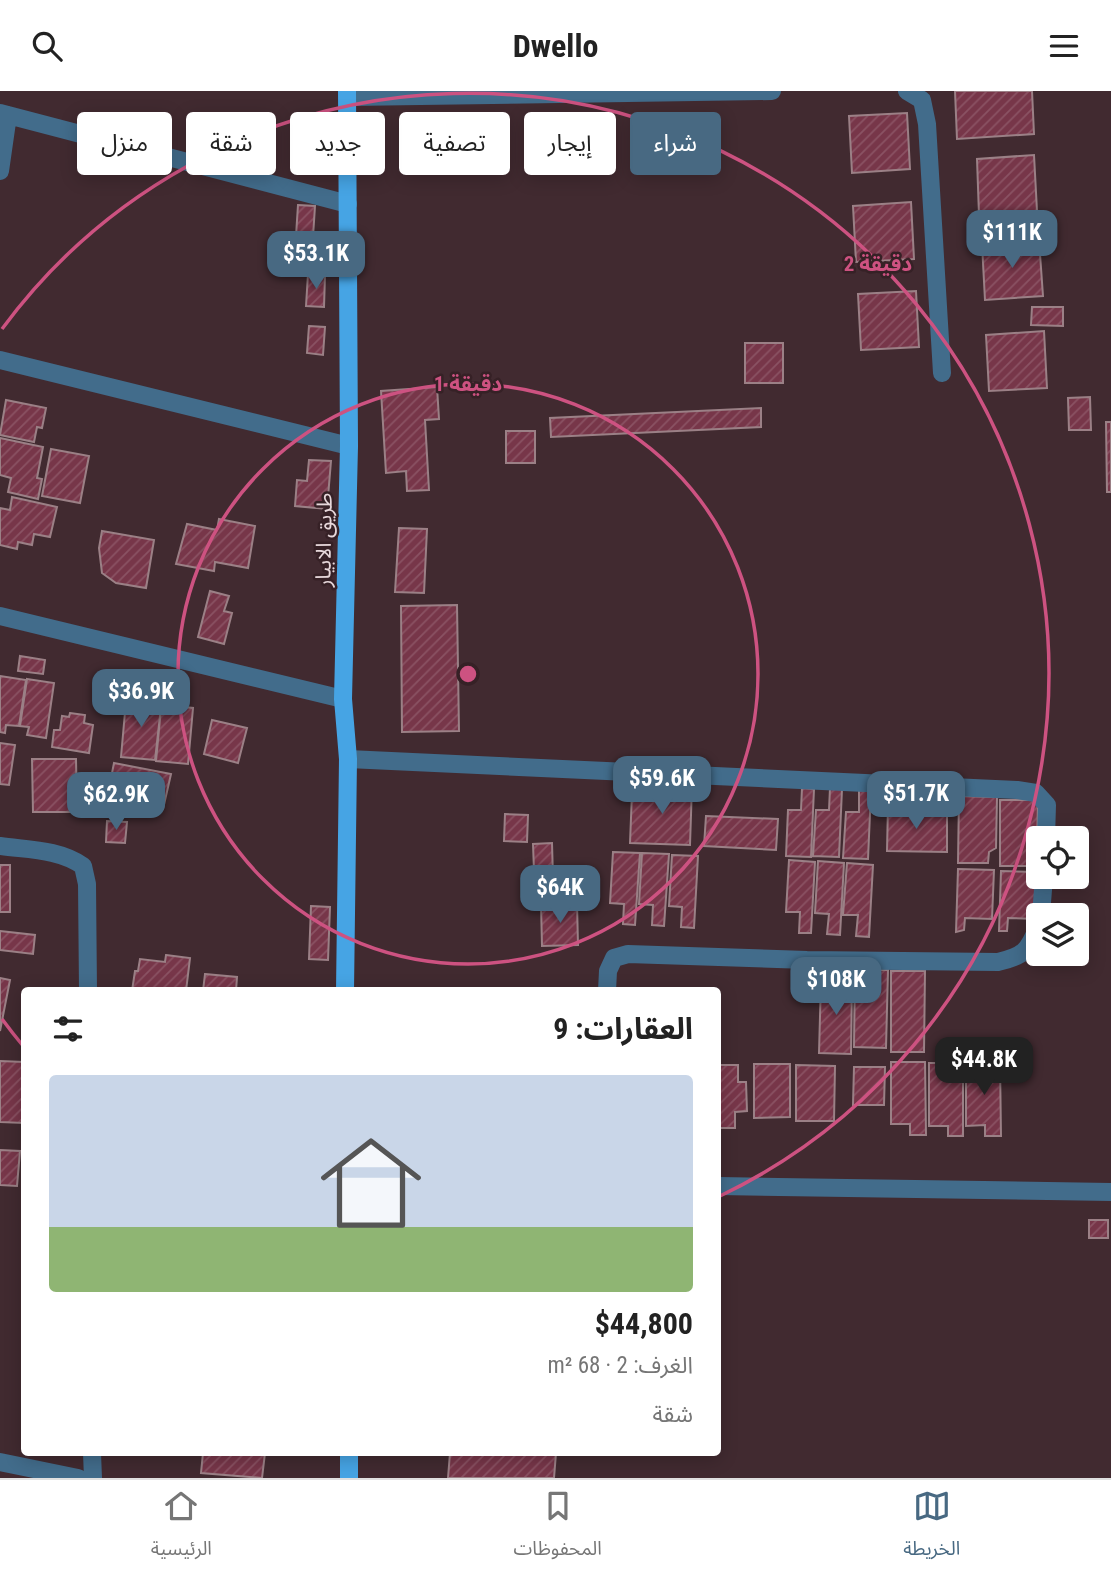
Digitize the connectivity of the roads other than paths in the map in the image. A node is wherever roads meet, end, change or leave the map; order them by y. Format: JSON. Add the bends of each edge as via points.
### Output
{"nodes":[{"id":1,"x":772,"y":91,"type":"edge"},
{"id":2,"x":907,"y":91,"type":"edge"},
{"id":3,"x":348,"y":94,"type":"edge"},
{"id":4,"x":4,"y":114,"type":"edge"},
{"id":5,"x":0,"y":171,"type":"edge"},
{"id":6,"x":348,"y":204,"type":"junction"},
{"id":7,"x":0,"y":360,"type":"edge"},
{"id":8,"x":942,"y":373,"type":"dead end"},
{"id":9,"x":349,"y":446,"type":"junction"},
{"id":10,"x":0,"y":615,"type":"edge"},
{"id":11,"x":343,"y":699,"type":"junction"},
{"id":12,"x":348,"y":759,"type":"junction"},
{"id":13,"x":1046,"y":826,"type":"edge"},
{"id":14,"x":0,"y":846,"type":"edge"},
{"id":15,"x":1026,"y":950,"type":"edge"},
{"id":16,"x":88,"y":987,"type":"edge"},
{"id":17,"x":345,"y":987,"type":"edge"},
{"id":18,"x":607,"y":987,"type":"edge"},
{"id":19,"x":721,"y":1186,"type":"edge"},
{"id":20,"x":1111,"y":1192,"type":"edge"},
{"id":21,"x":92,"y":1456,"type":"edge"},
{"id":22,"x":349,"y":1456,"type":"edge"},
{"id":23,"x":0,"y":1462,"type":"edge"},
{"id":24,"x":78,"y":1478,"type":"edge"},
{"id":25,"x":93,"y":1478,"type":"edge"},
{"id":26,"x":349,"y":1478,"type":"edge"}],
"edges":[{"from":1,"to":3,"type":"street"},
{"from":2,"to":8,"type":"street","via":[[922,100],[927,124]]},
{"from":3,"to":6,"type":"main road","name":"طريق الابيار"},
{"from":4,"to":5,"type":"street"},
{"from":4,"to":6,"type":"street"},
{"from":6,"to":9,"type":"main road","name":"طريق الابيار"},
{"from":7,"to":9,"type":"street"},
{"from":9,"to":11,"type":"main road","name":"طريق الابيار"},
{"from":10,"to":11,"type":"street"},
{"from":11,"to":12,"type":"main road","name":"طريق الابيار"},
{"from":12,"to":13,"type":"street","via":[[1017,790],[1035,793],[1047,805]]},
{"from":12,"to":17,"type":"main road","name":"طريق الابيار"},
{"from":14,"to":16,"type":"street","via":[[71,857],[83,866]]},
{"from":15,"to":18,"type":"street","via":[[1018,958],[998,962],[628,954],[614,958]]},
{"from":19,"to":20,"type":"street"},
{"from":21,"to":25,"type":"street"},
{"from":22,"to":26,"type":"main road"},
{"from":23,"to":24,"type":"street"}]}
